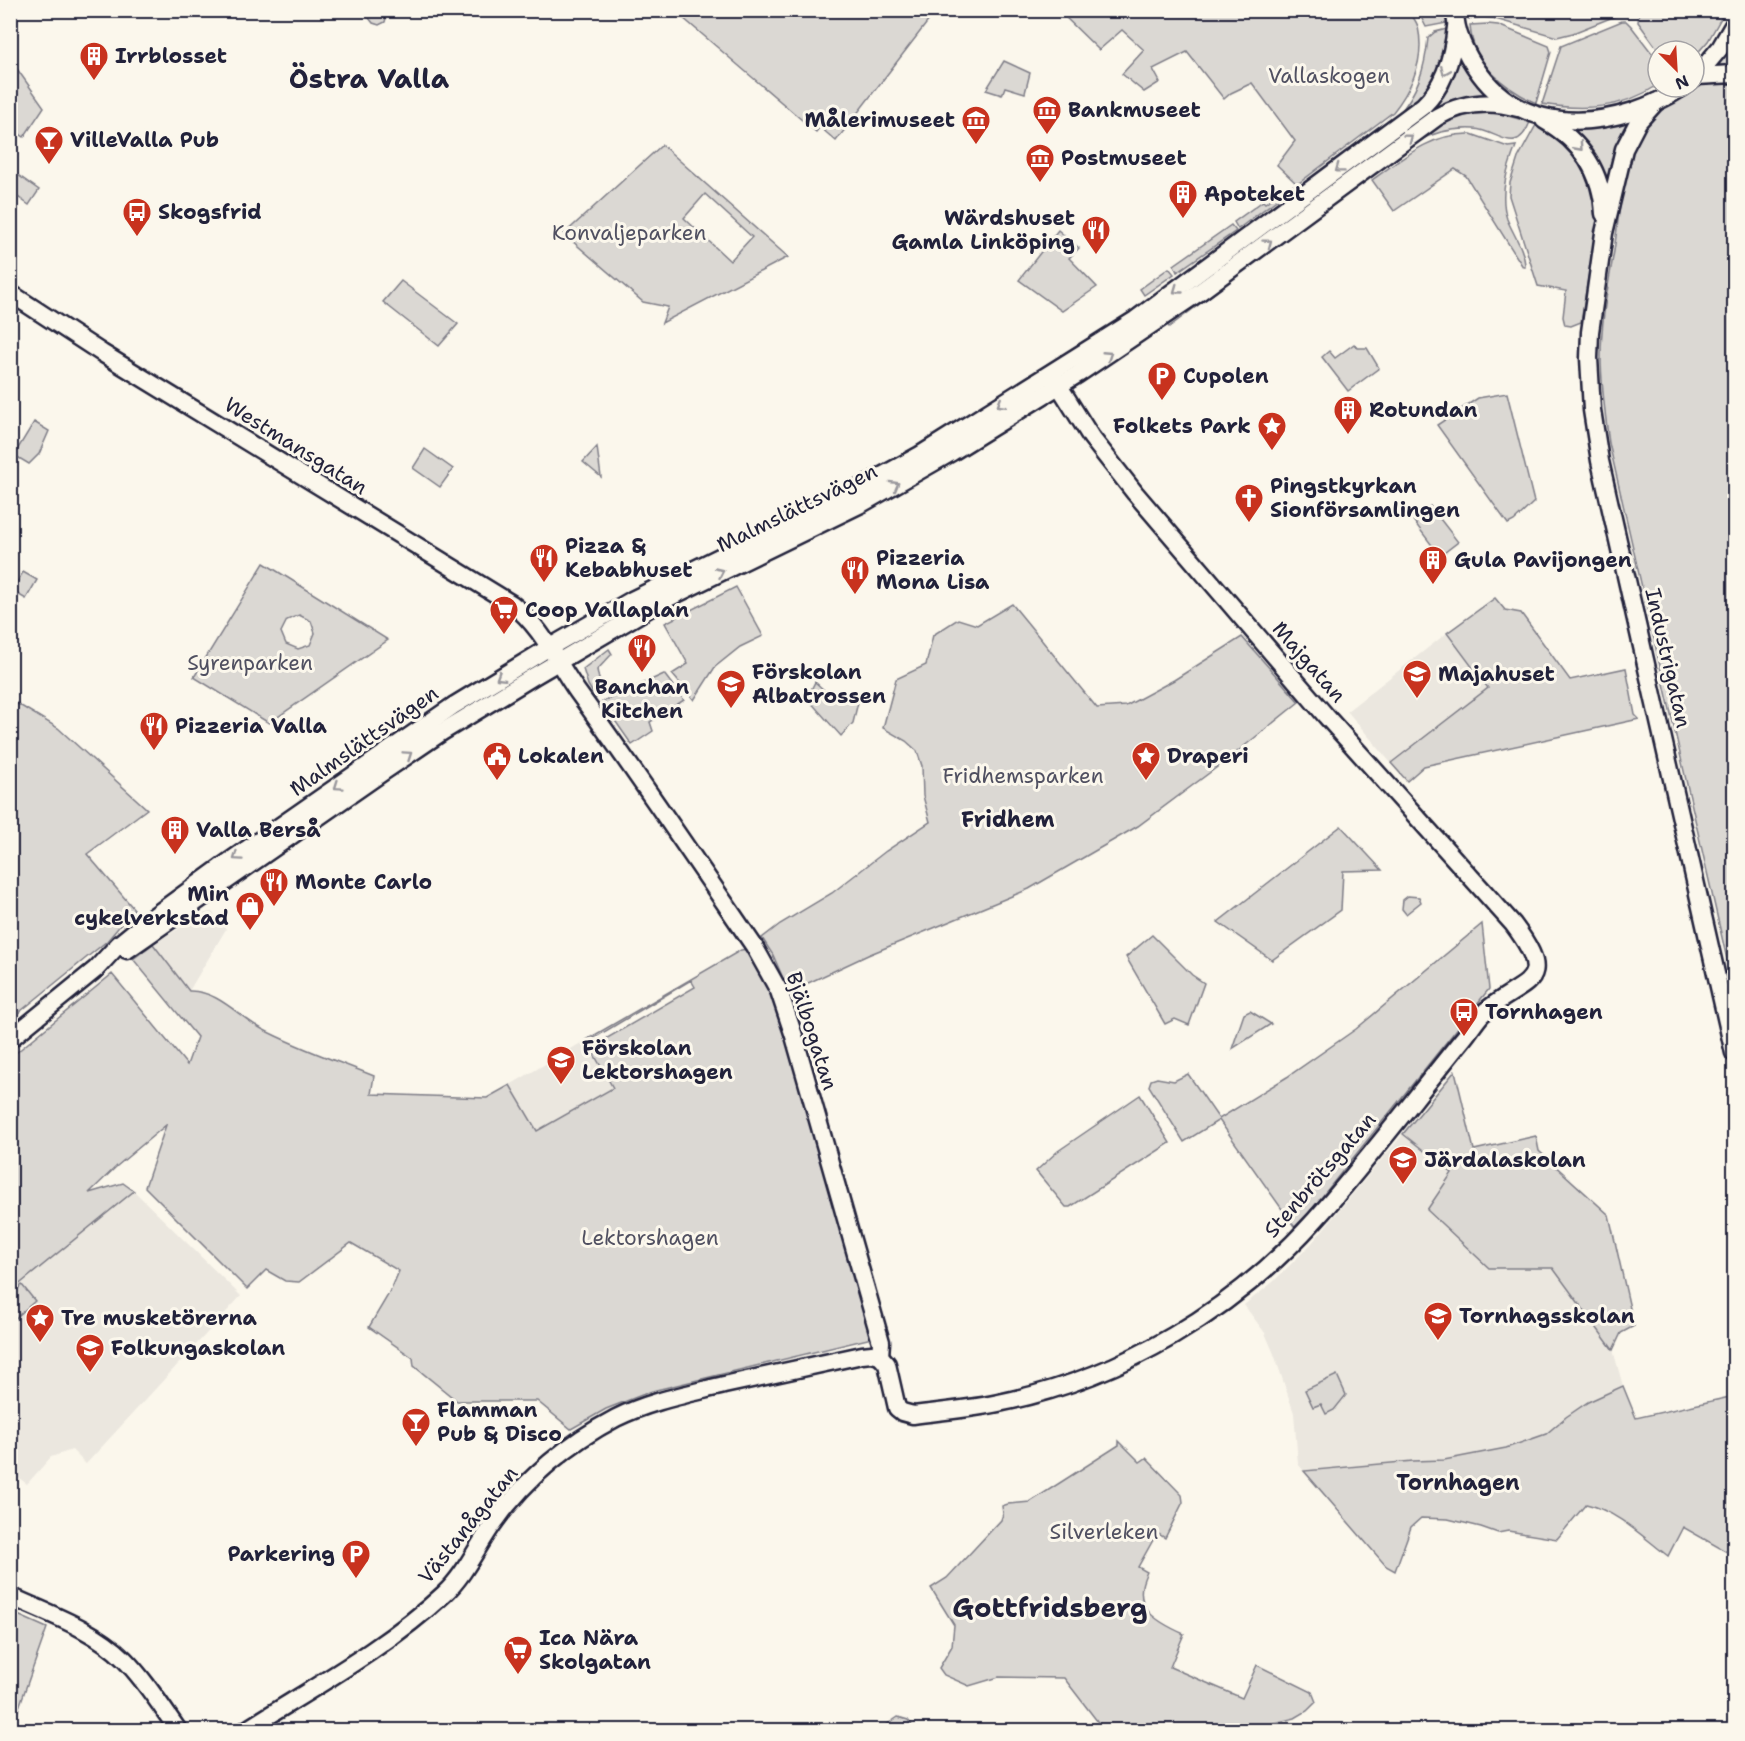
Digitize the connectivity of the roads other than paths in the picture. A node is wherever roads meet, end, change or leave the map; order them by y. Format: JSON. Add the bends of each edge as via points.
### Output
{"nodes":[{"id":1,"x":1456,"y":19,"type":"edge"},
{"id":2,"x":1734,"y":24,"type":"edge"},
{"id":3,"x":1706,"y":65,"type":"edge"},
{"id":4,"x":1734,"y":74,"type":"edge"},
{"id":5,"x":1706,"y":76,"type":"edge"},
{"id":6,"x":1661,"y":99,"type":"edge"},
{"id":7,"x":1656,"y":102,"type":"junction"},
{"id":8,"x":1525,"y":110,"type":"junction"},
{"id":9,"x":1604,"y":233,"type":"junction"},
{"id":10,"x":10,"y":293,"type":"edge"},
{"id":11,"x":1055,"y":380,"type":"junction"},
{"id":12,"x":554,"y":654,"type":"junction"},
{"id":13,"x":1534,"y":976,"type":"joint"},
{"id":14,"x":10,"y":1039,"type":"edge"},
{"id":15,"x":1734,"y":1053,"type":"edge"},
{"id":16,"x":880,"y":1356,"type":"junction"},
{"id":17,"x":900,"y":1410,"type":"joint"},
{"id":18,"x":10,"y":1596,"type":"edge"},
{"id":19,"x":178,"y":1731,"type":"edge"},
{"id":20,"x":246,"y":1731,"type":"edge"}],
"edges":[{"from":1,"to":8,"type":"main road","name":"Industrigatan","via":[[1469,57],[1485,81]]},
{"from":1,"to":11,"type":"main road","name":"Malmslättsvägen","one_way":true,"via":[[1444,73],[1423,106]]},
{"from":2,"to":3,"type":"main road"},
{"from":4,"to":5,"type":"main road"},
{"from":6,"to":7,"type":"main road"},
{"from":7,"to":8,"type":"main road","name":"Malmslättsvägen","via":[[1589,121]]},
{"from":7,"to":9,"type":"main road","name":"Industrigatan","via":[[1638,122],[1624,149]]},
{"from":8,"to":9,"type":"main road","name":"Industrigatan","one_way":true,"via":[[1572,139],[1591,161],[1602,198]]},
{"from":11,"to":8,"type":"main road","name":"Malmslättsvägen","one_way":true,"via":[[1209,285],[1437,117],[1472,104],[1494,103]]},
{"from":9,"to":15,"type":"main road","name":"Industrigatan","via":[[1590,332],[1589,382],[1595,434]]},
{"from":10,"to":12,"type":"main road","name":"Westmansgatan","via":[[512,604],[524,613]]},
{"from":11,"to":12,"type":"main road","name":"Malmslättsvägen","via":[[856,490],[657,587]]},
{"from":11,"to":13,"type":"main road","name":"Majgatan","via":[[1091,437],[1135,493],[1326,716],[1513,924],[1532,957]]},
{"from":12,"to":14,"type":"main road","name":"Malmslättsvägen","via":[[453,706],[218,870],[127,938],[96,969]]},
{"from":12,"to":16,"type":"main road","name":"Bjälbogatan","via":[[754,946],[777,987],[881,1342]]},
{"from":13,"to":17,"type":"main road","name":"Stenbrötsgatan","via":[[1472,1025],[1304,1232],[1202,1318],[1120,1364],[1045,1391],[956,1410],[913,1415]]},
{"from":16,"to":17,"type":"main road","name":"Bjälbogatan","via":[[887,1365],[894,1401]]},
{"from":16,"to":20,"type":"main road","name":"Västanågatan","via":[[862,1355],[670,1398],[604,1425],[560,1455],[525,1486],[497,1519],[453,1584],[413,1621]]},
{"from":18,"to":19,"type":"main road","via":[[81,1629],[114,1650],[142,1680]]}]}
